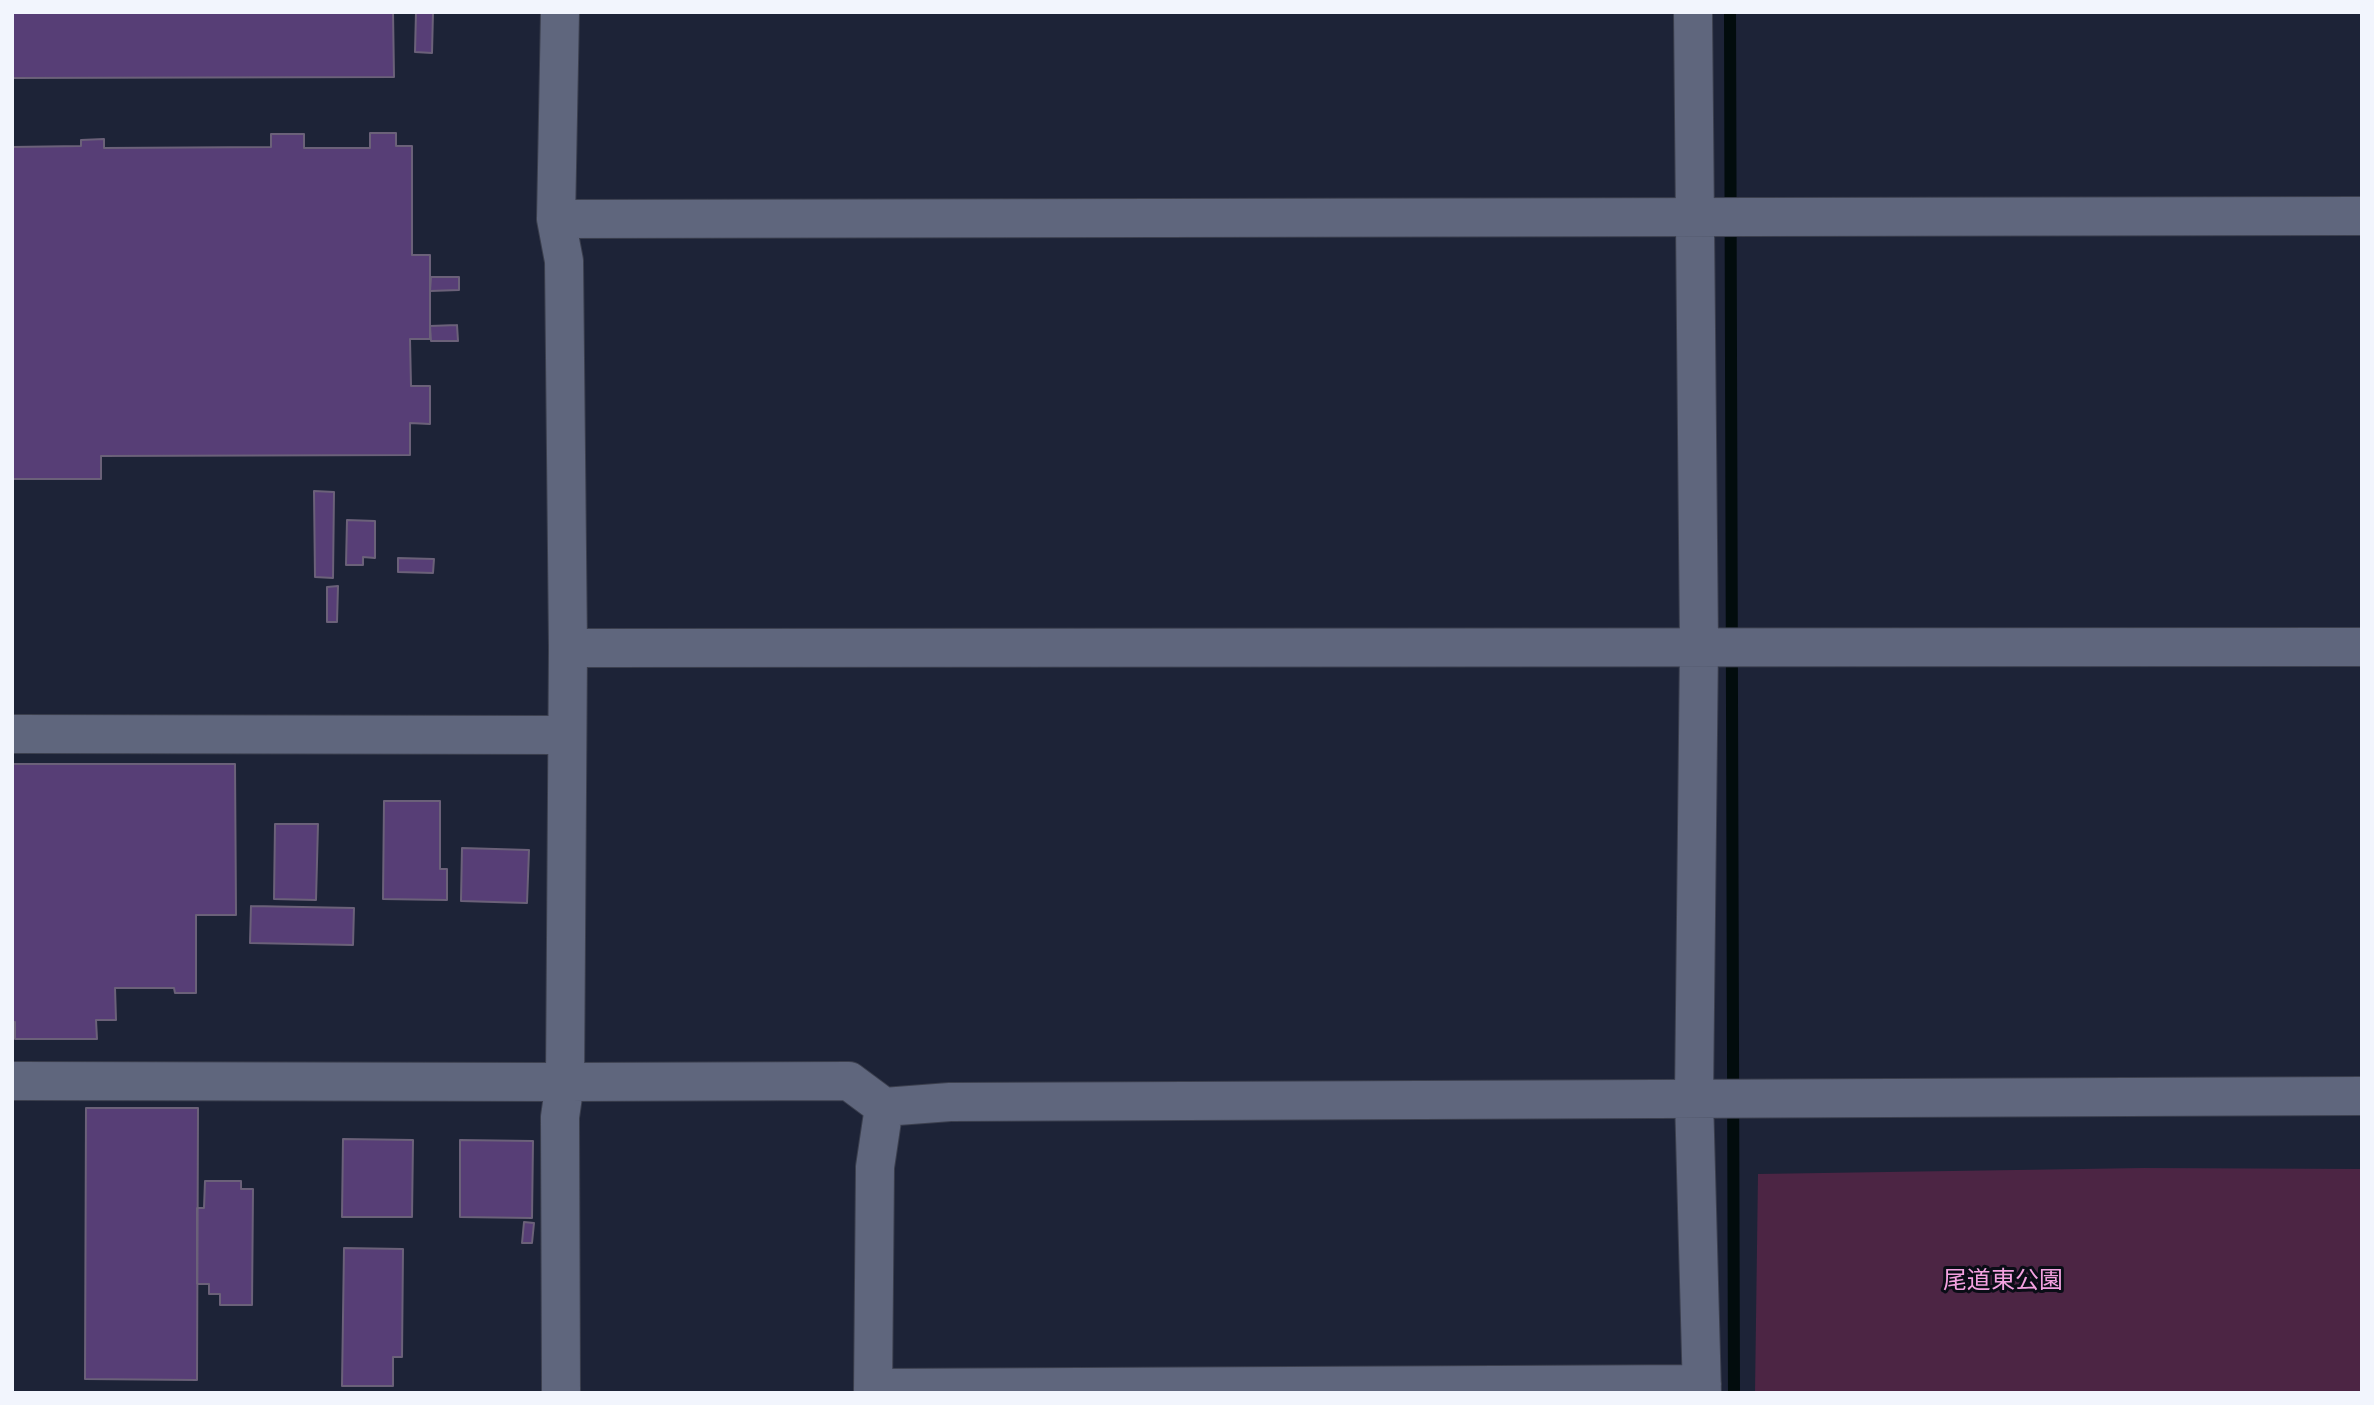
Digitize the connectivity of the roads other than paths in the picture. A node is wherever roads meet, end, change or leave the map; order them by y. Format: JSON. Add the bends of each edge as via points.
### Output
{"nodes":[{"id":1,"x":560,"y":12,"type":"edge"},
{"id":2,"x":1693,"y":12,"type":"edge"},
{"id":3,"x":1704,"y":216,"type":"junction"},
{"id":4,"x":2362,"y":216,"type":"edge"},
{"id":5,"x":556,"y":219,"type":"junction"},
{"id":6,"x":1723,"y":645,"type":"junction"},
{"id":7,"x":2362,"y":647,"type":"edge"},
{"id":8,"x":568,"y":648,"type":"junction"},
{"id":9,"x":12,"y":734,"type":"edge"},
{"id":10,"x":565,"y":735,"type":"junction"},
{"id":11,"x":12,"y":1082,"type":"edge"},
{"id":12,"x":565,"y":1082,"type":"junction"},
{"id":13,"x":2362,"y":1096,"type":"edge"},
{"id":14,"x":1721,"y":1098,"type":"junction"},
{"id":15,"x":884,"y":1107,"type":"junction"},
{"id":16,"x":1702,"y":1388,"type":"edge"},
{"id":17,"x":873,"y":1390,"type":"edge"},
{"id":18,"x":561,"y":1393,"type":"edge"}],
"edges":[{"from":1,"to":5,"type":"street"},
{"from":2,"to":3,"type":"street"},
{"from":3,"to":4,"type":"street"},
{"from":3,"to":5,"type":"street"},
{"from":3,"to":6,"type":"street"},
{"from":5,"to":8,"type":"street","via":[[564,261]]},
{"from":6,"to":7,"type":"street"},
{"from":6,"to":8,"type":"street"},
{"from":6,"to":14,"type":"street"},
{"from":8,"to":10,"type":"street"},
{"from":9,"to":10,"type":"street"},
{"from":10,"to":12,"type":"street"},
{"from":11,"to":12,"type":"street"},
{"from":12,"to":15,"type":"street","via":[[849,1082]]},
{"from":12,"to":18,"type":"street","via":[[559,1117]]},
{"from":13,"to":14,"type":"street"},
{"from":14,"to":15,"type":"street","via":[[964,1102]]},
{"from":14,"to":16,"type":"street"},
{"from":15,"to":17,"type":"street","via":[[875,1167]]},
{"from":16,"to":17,"type":"street"}]}
